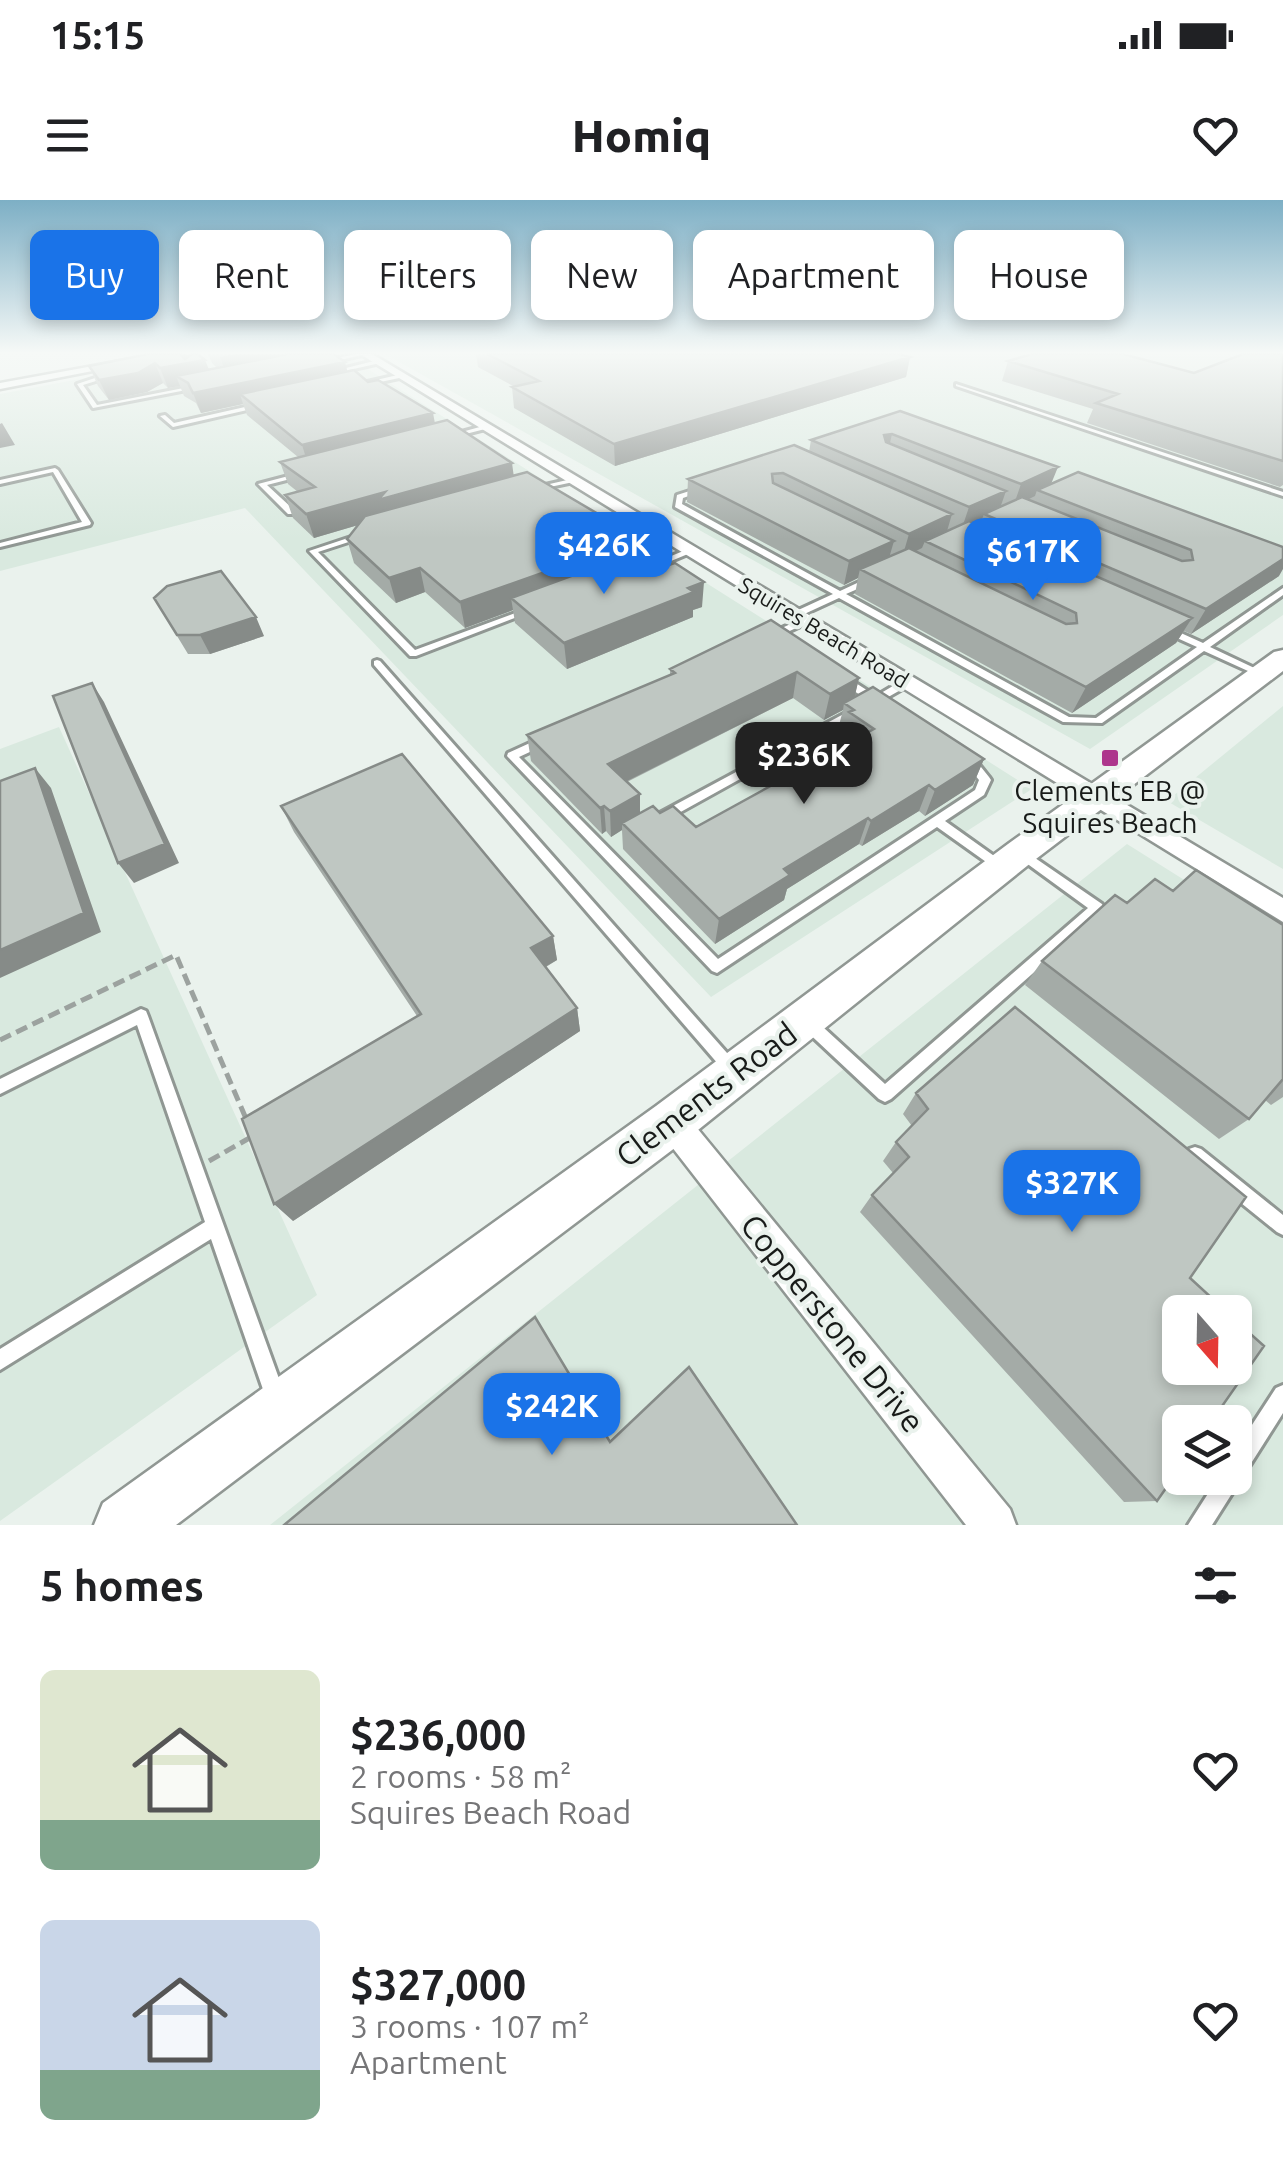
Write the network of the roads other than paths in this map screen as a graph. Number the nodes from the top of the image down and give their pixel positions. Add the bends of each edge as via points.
1 (163, 416) dead end
2 (214, 416) edge
3 (468, 416) edge
4 (1050, 416) edge
5 (487, 427) junction
6 (431, 441) edge
7 (318, 470) edge
8 (576, 480) junction
9 (0, 482) edge
10 (716, 484) edge
11 (530, 489) edge
12 (1283, 494) edge
13 (291, 512) edge
14 (368, 534) edge
15 (0, 545) edge
16 (691, 551) junction
17 (887, 572) edge
18 (627, 575) edge
19 (1283, 591) edge
20 (838, 594) junction
21 (538, 608) edge
22 (801, 617) junction
23 (1152, 624) edge
24 (774, 635) junction
25 (1204, 647) junction
26 (377, 663) dead end
27 (1272, 666) edge
28 (907, 682) junction
29 (875, 700) junction
30 (1096, 796) junction
31 (937, 820) junction
32 (654, 822) edge
33 (621, 840) edge
34 (604, 850) junction
35 (1011, 860) junction
36 (1283, 911) edge
37 (996, 996) junction
38 (1012, 1008) edge
39 (804, 1020) junction
40 (735, 1072) junction
41 (0, 1087) edge
42 (672, 1122) junction
43 (1177, 1141) edge
44 (215, 1226) junction
45 (1283, 1226) edge
46 (0, 1360) edge
47 (1283, 1395) edge
48 (280, 1410) junction
49 (1252, 1443) edge
50 (1219, 1495) edge
51 (124, 1525) edge
52 (994, 1525) edge
53 (1200, 1525) edge

1 - 2 lane via 173,425
3 - 5 street, Squires Beach Road
4 - 12 lane
5 - 6 lane
5 - 8 street, Squires Beach Road
7 - 13 lane via 262,484
8 - 11 lane
8 - 16 street, Squires Beach Road
9 - 15 lane via 55,470 86,523
10 - 20 lane via 680,497 678,505
14 - 21 lane via 312,552 413,654
16 - 18 lane
16 - 22 street, Squires Beach Road
17 - 20 lane
19 - 25 lane
20 - 22 lane
20 - 25 lane via 1067,720 1098,721
22 - 24 lane
22 - 28 street, Squires Beach Road
23 - 25 lane
24 - 29 lane
24 - 34 lane via 512,756
25 - 27 lane
26 - 40 lane
27 - 30 street, Clements Road
28 - 29 lane
28 - 30 street, Squires Beach Road
29 - 31 lane via 983,773 980,792
29 - 32 lane
30 - 35 street, Clements Road
30 - 36 street, Squires Beach Road
31 - 34 lane via 717,967
31 - 35 lane
33 - 34 lane
35 - 37 lane via 1097,908
35 - 39 street, Clements Road
37 - 38 lane
37 - 39 lane via 885,1094
39 - 40 street, Clements Road
40 - 42 street, Clements Road
41 - 44 lane via 141,1016
42 - 48 street, Clements Road
42 - 52 street, Copperstone Drive
43 - 45 lane
44 - 46 lane
44 - 48 lane
47 - 49 lane
48 - 51 street, Clements Road
50 - 53 lane

